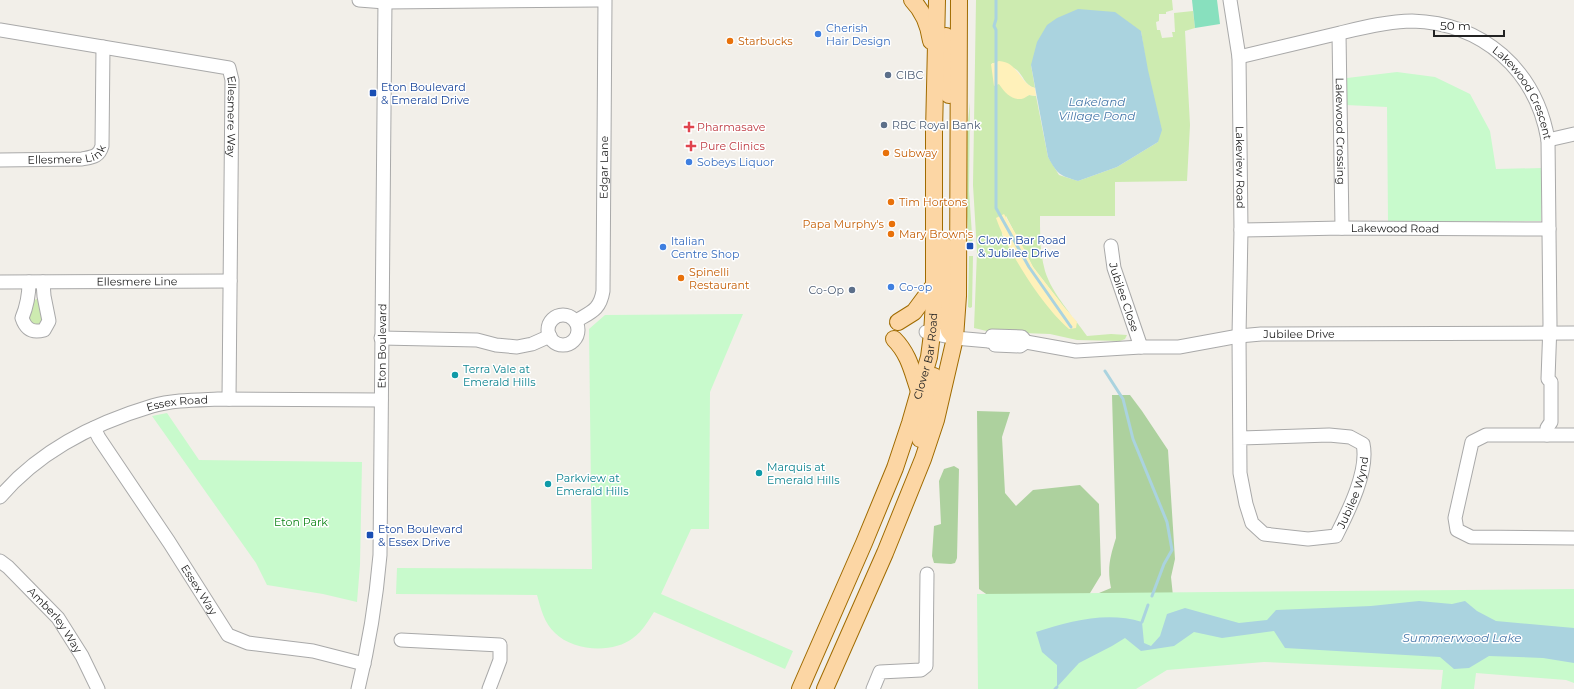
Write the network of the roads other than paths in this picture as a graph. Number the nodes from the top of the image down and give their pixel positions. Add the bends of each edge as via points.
1 (359, 0) edge
2 (599, 0) edge
3 (606, 0) edge
4 (912, 0) edge
5 (937, 0) edge
6 (946, 0) edge
7 (959, 0) edge
8 (1230, 0) edge
9 (385, 1) edge
10 (0, 30) edge
11 (1339, 34) junction
12 (103, 48) junction
13 (1239, 56) junction
14 (936, 62) junction
15 (934, 132) junction
16 (1574, 134) edge
17 (1548, 140) junction
18 (959, 157) junction
19 (0, 160) edge
20 (1342, 228) junction
21 (1549, 229) junction
22 (1241, 230) junction
23 (1111, 246) dead end
24 (230, 281) junction
25 (0, 282) edge
26 (29, 282) junction
27 (43, 282) junction
28 (934, 285) junction
29 (576, 321) junction
30 (898, 322) dead end
31 (1574, 332) edge
32 (929, 333) junction
33 (1550, 333) junction
34 (550, 336) junction
35 (1239, 336) junction
36 (381, 338) junction
37 (955, 338) junction
38 (894, 339) dead end
39 (1141, 347) junction
40 (919, 391) junction
41 (229, 399) junction
42 (381, 400) junction
43 (94, 428) junction
44 (1547, 432) junction
45 (1574, 435) edge
46 (1240, 438) junction
47 (908, 494) junction
48 (0, 497) edge
49 (1574, 538) edge
50 (0, 561) edge
51 (927, 574) dead end
52 (401, 640) dead end
53 (364, 664) junction
54 (98, 689) edge
55 (358, 689) edge
56 (489, 689) edge
57 (800, 689) edge
58 (825, 689) edge
59 (873, 689) edge

1 - 9 street
2 - 9 street
3 - 29 street, Edgar Lane via 603,291 597,309
4 - 14 main road via 930,31
5 - 14 main road, Clover Bar Road
6 - 18 main road via 950,109
7 - 18 main road
8 - 13 street, Lakeview Road
9 - 36 street, Eton Boulevard
10 - 12 street, Ellesmere Way
11 - 13 street, Lakewood Crescent
11 - 17 street, Lakewood Crescent via 1370,26 1411,21 1456,28 1496,50 1522,76 1532,90 1545,120
11 - 20 street, Lakewood Crossing
12 - 19 street, Ellesmere Link via 101,152 95,157 82,159
12 - 24 street, Ellesmere Way via 229,68 232,80
13 - 22 street, Lakeview Road
14 - 15 main road, Clover Bar Road
15 - 28 main road, Clover Bar Road
15 - 37 main road via 943,206 944,312 948,331
16 - 17 street
17 - 21 street, Lakewood Crescent
18 - 37 main road via 958,296
20 - 21 street, Lakewood Road
20 - 22 street, Lakewood Road
21 - 33 street, Lakewood Crescent
22 - 35 street, Lakeview Road
23 - 39 street, Jubilee Close via 1114,268
24 - 27 street, Ellesmere Line
24 - 41 street, Ellesmere Way
25 - 26 street, Ellesmere Line
26 - 27 street, Ellesmere Line
26 - 27 street via 26,311 22,318 27,327 36,332 44,330 49,321
28 - 30 main road via 914,312
28 - 32 main road, Clover Bar Road
29 - 34 street via 563,315 554,318 549,327
29 - 34 street via 577,336 571,343 557,343
31 - 33 street, Jubilee Drive
32 - 37 street
32 - 40 main road, Clover Bar Road via 929,356
32 - 47 main road via 937,345 937,358
33 - 35 street, Jubilee Drive
33 - 44 street, Lakewood Crescent via 1548,379 1543,383 1543,422
34 - 36 street via 517,347 477,340
35 - 39 street, Jubilee Drive via 1179,347
35 - 46 street, Jubilee Wynd
36 - 42 street, Eton Boulevard
37 - 39 street, Jubilee Drive via 990,341 992,336 1022,337 1026,342 1076,351
37 - 47 main road via 936,420
38 - 40 main road via 903,348
40 - 57 main road, Clover Bar Road via 895,468
41 - 42 street, Essex Road
41 - 43 street, Essex Road via 193,400 152,406
42 - 53 street, Eton Boulevard via 380,555 374,614
43 - 48 street, Essex Road via 54,448 8,487
43 - 53 street, Essex Way via 228,635 248,644 313,651
44 - 45 street
44 - 49 street via 1486,435 1472,442 1455,518 1457,530 1472,537
46 - 46 street, Jubilee Wynd via 1240,472 1252,523 1264,534 1275,536 1308,539 1336,536 1363,468 1363,444 1350,437 1329,435
47 - 58 main road
50 - 54 street, Amberley Way via 58,618 82,656
51 - 59 street via 926,666 921,670 880,672
52 - 56 street via 500,645 500,660
53 - 55 street, Eton Boulevard

